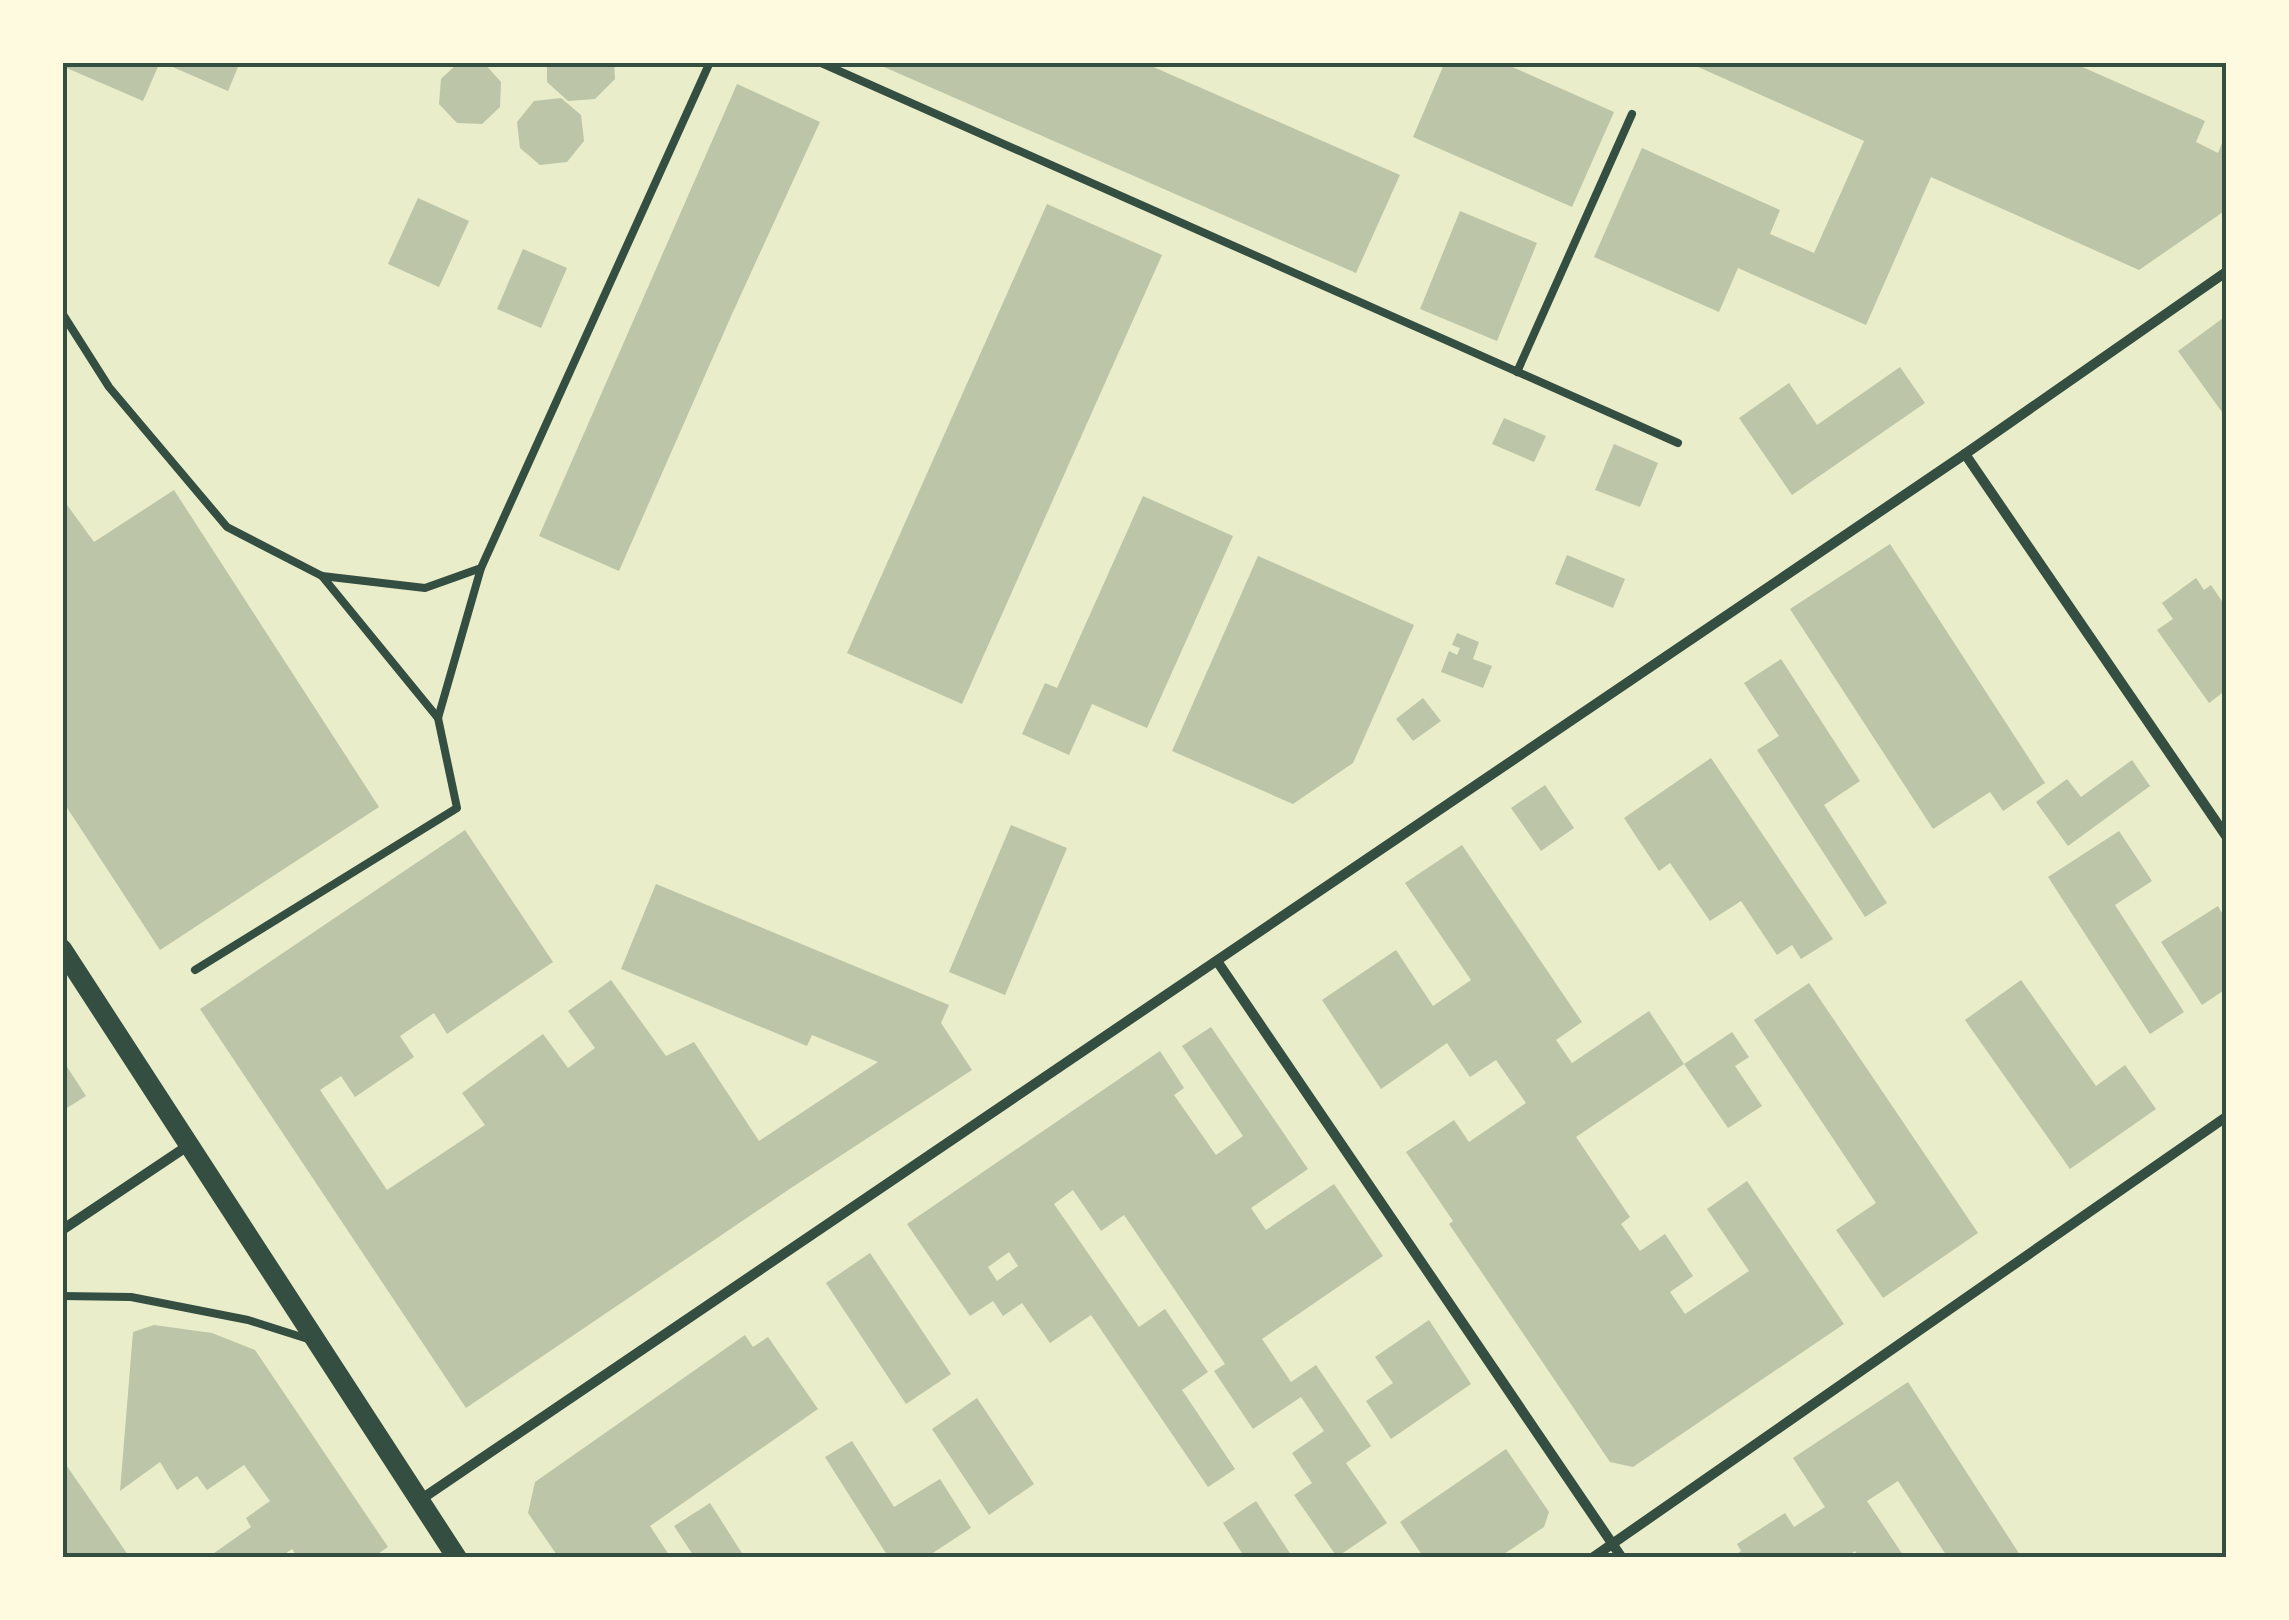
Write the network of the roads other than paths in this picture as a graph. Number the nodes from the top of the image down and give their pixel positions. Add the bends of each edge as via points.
1 (710, 62) edge
2 (819, 62) edge
3 (1632, 114) dead end
4 (2226, 272) edge
5 (62, 313) edge
6 (1517, 372) junction
7 (1678, 443) dead end
8 (1964, 454) junction
9 (482, 568) junction
10 (322, 576) junction
11 (438, 718) junction
12 (2226, 836) edge
13 (62, 949) edge
14 (1217, 962) junction
15 (195, 970) dead end
16 (2226, 1117) edge
17 (189, 1145) junction
18 (62, 1230) edge
19 (62, 1296) edge
20 (321, 1344) junction
21 (419, 1500) junction
22 (1613, 1543) junction
23 (458, 1558) edge
24 (1592, 1558) edge
25 (1622, 1558) edge

1 - 9 lane
2 - 6 lane
3 - 6 lane
4 - 8 street
5 - 10 lane via 109,387 228,526
6 - 7 lane
8 - 12 street
8 - 14 street
9 - 10 lane via 425,588
9 - 11 lane
10 - 11 lane
11 - 15 lane via 458,808
13 - 17 main road
14 - 21 street
14 - 22 street
16 - 22 street
17 - 18 street
17 - 20 main road
19 - 20 lane via 131,1296 248,1320
20 - 21 main road
21 - 23 main road
22 - 24 street
22 - 25 street

